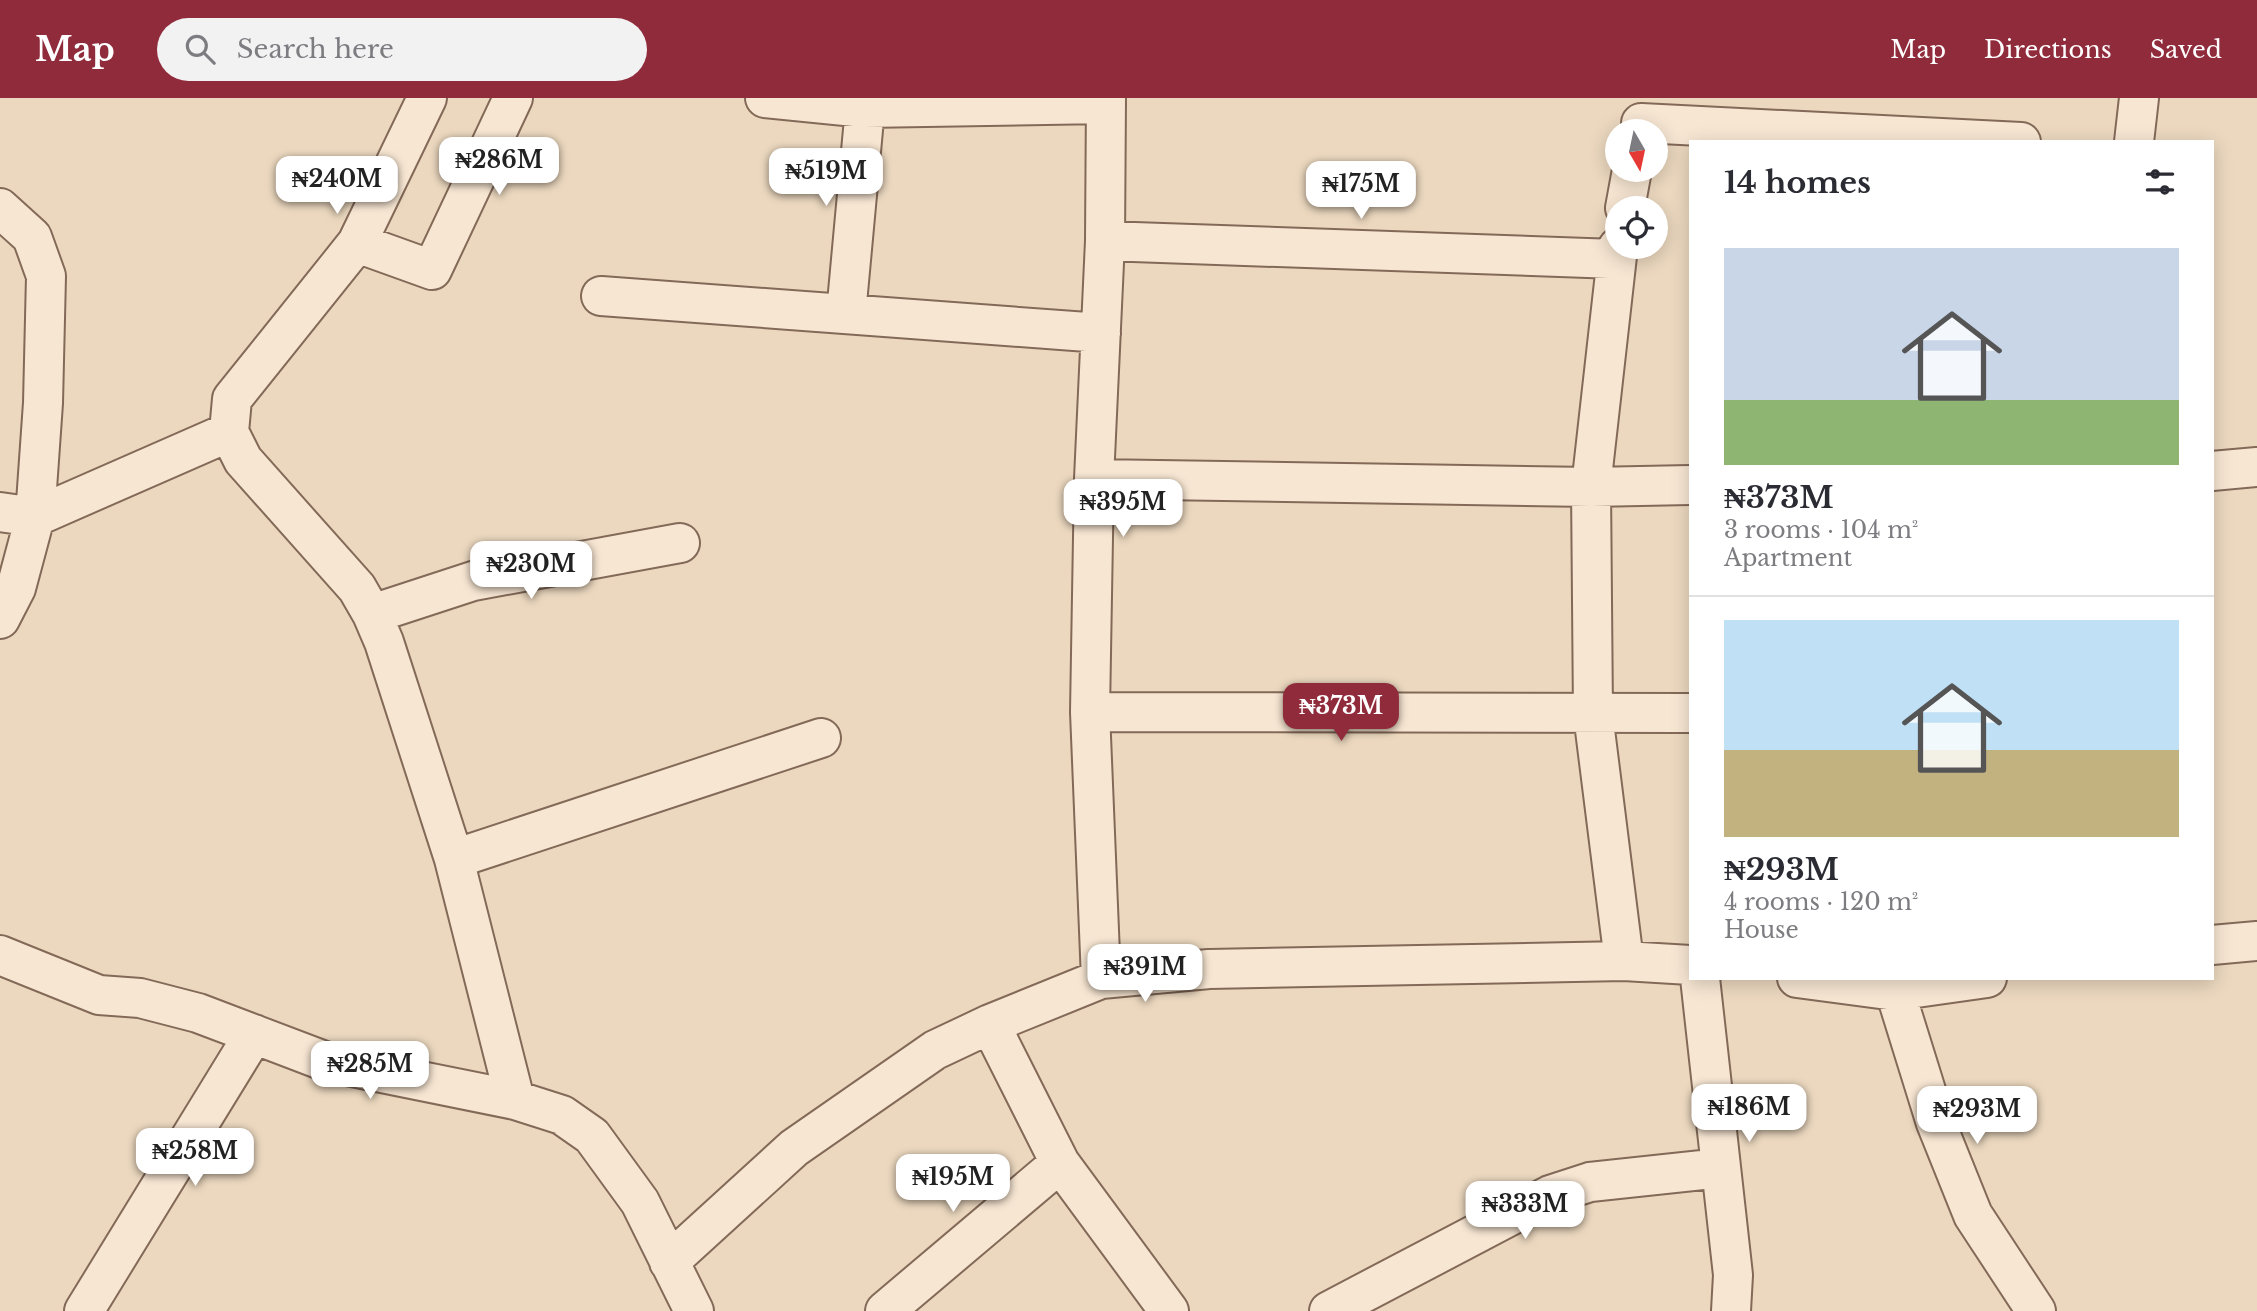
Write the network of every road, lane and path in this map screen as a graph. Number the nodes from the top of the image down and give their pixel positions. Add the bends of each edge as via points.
1 (427, 98) edge
2 (513, 98) edge
3 (765, 98) edge
4 (2139, 98) edge
5 (1106, 101) edge
6 (865, 108) junction
7 (1642, 117) edge
8 (1991, 140) edge
9 (2134, 140) edge
10 (0, 208) edge
11 (1105, 241) junction
12 (357, 243) junction
13 (1605, 253) edge
14 (1616, 259) edge
15 (601, 296) dead end
16 (846, 314) junction
17 (1101, 333) junction
18 (229, 432) junction
19 (2257, 467) edge
20 (2214, 471) edge
21 (1094, 479) junction
22 (1689, 485) edge
23 (1591, 487) junction
24 (17, 515) edge
25 (680, 543) dead end
26 (372, 614) junction
27 (0, 619) edge
28 (1090, 712) junction
29 (1689, 713) edge
30 (1593, 714) junction
31 (821, 738) dead end
32 (454, 859) junction
33 (2257, 941) edge
34 (2214, 945) edge
35 (0, 955) edge
36 (1624, 961) junction
37 (1689, 965) edge
38 (1101, 979) junction
39 (1699, 980) edge
40 (1812, 980) edge
41 (1973, 980) edge
42 (1895, 991) junction
43 (990, 1024) junction
44 (254, 1034) junction
45 (515, 1100) junction
46 (1060, 1163) junction
47 (1721, 1168) junction
48 (669, 1262) junction
49 (84, 1311) edge
50 (694, 1311) edge
51 (885, 1311) edge
52 (1169, 1311) edge
53 (1329, 1311) edge
54 (1731, 1311) edge
55 (2036, 1311) edge

1 - 12 street
2 - 12 street via 432,270
3 - 6 street
4 - 9 street
5 - 6 street
5 - 11 street
6 - 16 street
7 - 8 street
10 - 24 street via 32,237 46,276 43,403
11 - 13 street
11 - 17 street
12 - 18 street via 232,399
14 - 23 street
15 - 16 street
16 - 17 street
17 - 21 street
18 - 24 street
18 - 26 street via 243,460 357,588
19 - 20 street
21 - 23 street
21 - 28 street
22 - 23 street
23 - 30 street
24 - 27 street via 16,587
25 - 26 street via 473,581
26 - 32 street
28 - 30 street
28 - 38 street
29 - 30 street
30 - 36 street
31 - 32 street
32 - 45 street
33 - 34 street
35 - 44 street via 99,995 140,998
36 - 37 street
36 - 38 street via 1209,969
38 - 43 street
39 - 47 street
40 - 42 street
41 - 42 street
42 - 55 street via 1936,1123 1973,1215
43 - 46 street
43 - 48 street via 935,1050 794,1148
44 - 45 street via 327,1062
44 - 49 street
45 - 48 street via 562,1115 592,1136 640,1202
46 - 51 street
46 - 52 street
47 - 53 street via 1590,1182 1550,1195
47 - 54 street via 1733,1275
48 - 50 street

